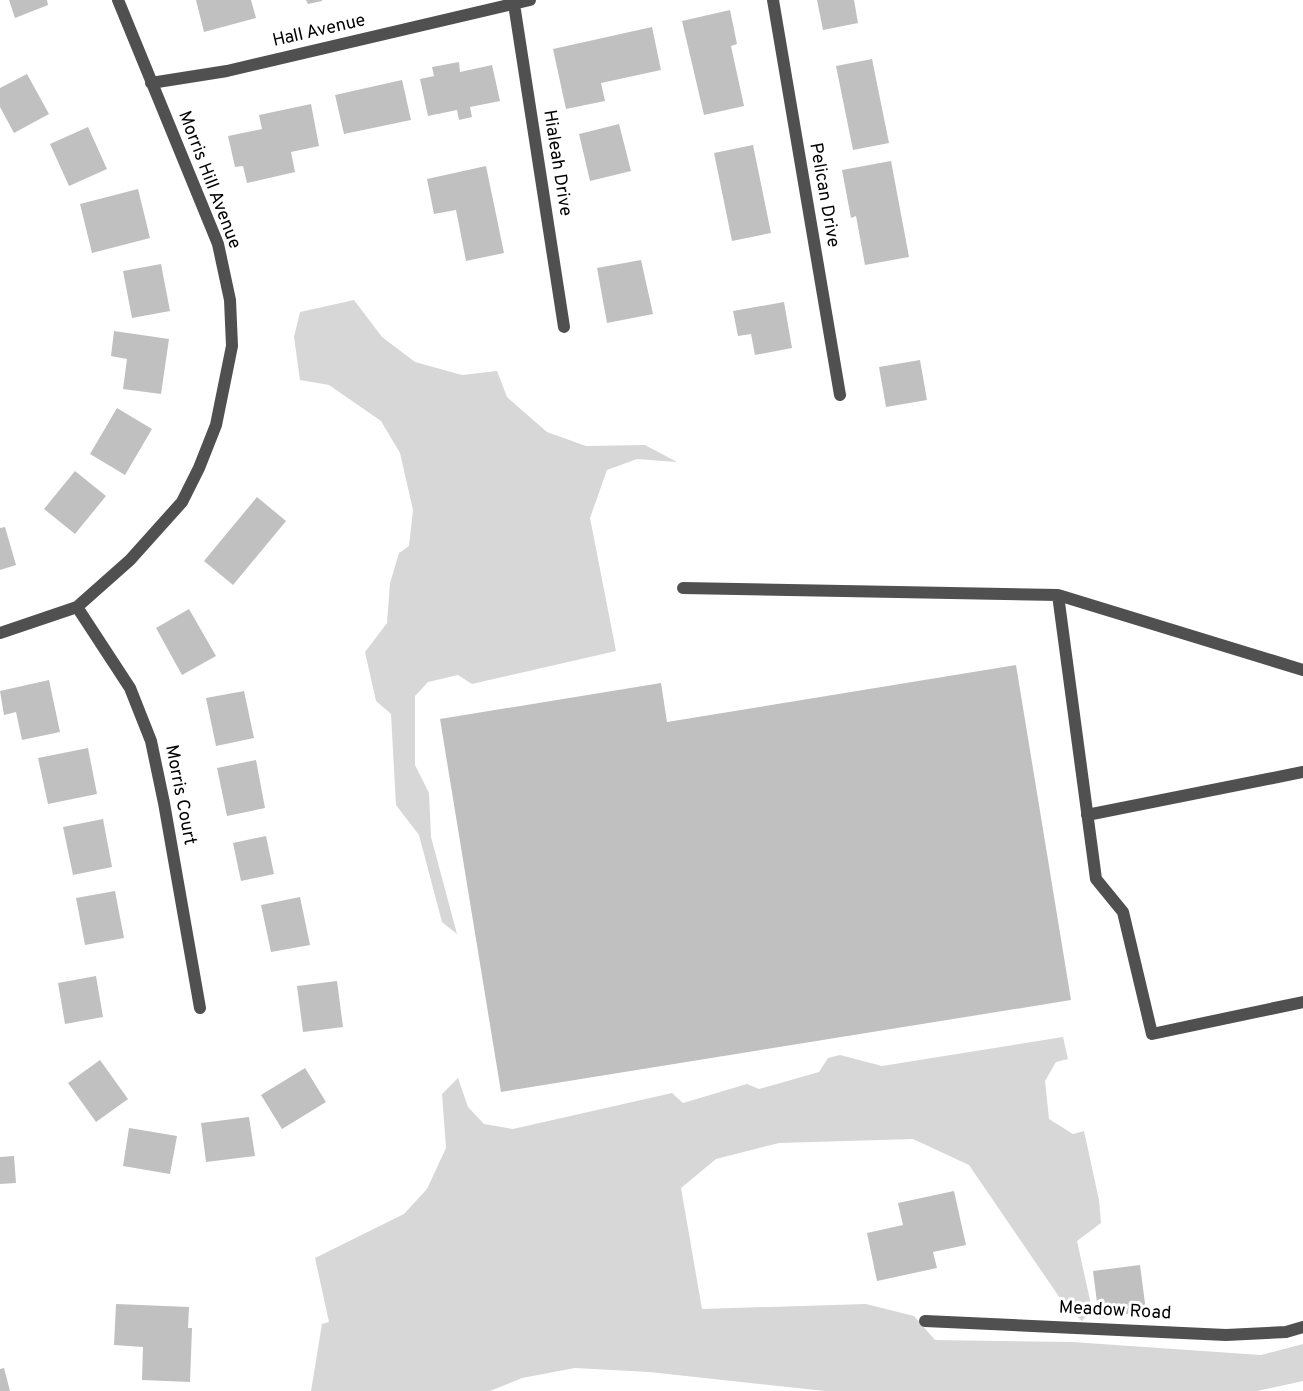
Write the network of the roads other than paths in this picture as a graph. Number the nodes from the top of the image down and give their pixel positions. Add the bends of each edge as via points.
1 (118, 0) edge
2 (530, 0) edge
3 (773, 0) edge
4 (514, 4) junction
5 (151, 83) junction
6 (564, 327) dead end
7 (840, 395) dead end
8 (683, 588) dead end
9 (1058, 596) junction
10 (76, 607) junction
11 (0, 633) edge
12 (1303, 670) edge
13 (1303, 772) edge
14 (1087, 815) junction
15 (1303, 1002) edge
16 (200, 1008) dead end
17 (925, 1321) dead end
18 (1303, 1328) edge

1 - 5 street, Morris Hill Avenue
2 - 4 street, Hall Avenue
3 - 7 street, Pelican Drive
4 - 5 street, Hall Avenue via 227,71
4 - 6 street, Hialeah Drive
5 - 10 street, Morris Hill Avenue via 218,244 230,300 232,346 216,425 182,502 130,560
8 - 9 street
9 - 12 street
9 - 14 street
10 - 11 street, Morris Hill Avenue
10 - 16 street, Morris Court via 130,688 151,741
13 - 14 street
14 - 15 street via 1096,879 1124,912 1152,1035
17 - 18 street, Meadow Road via 1226,1335

